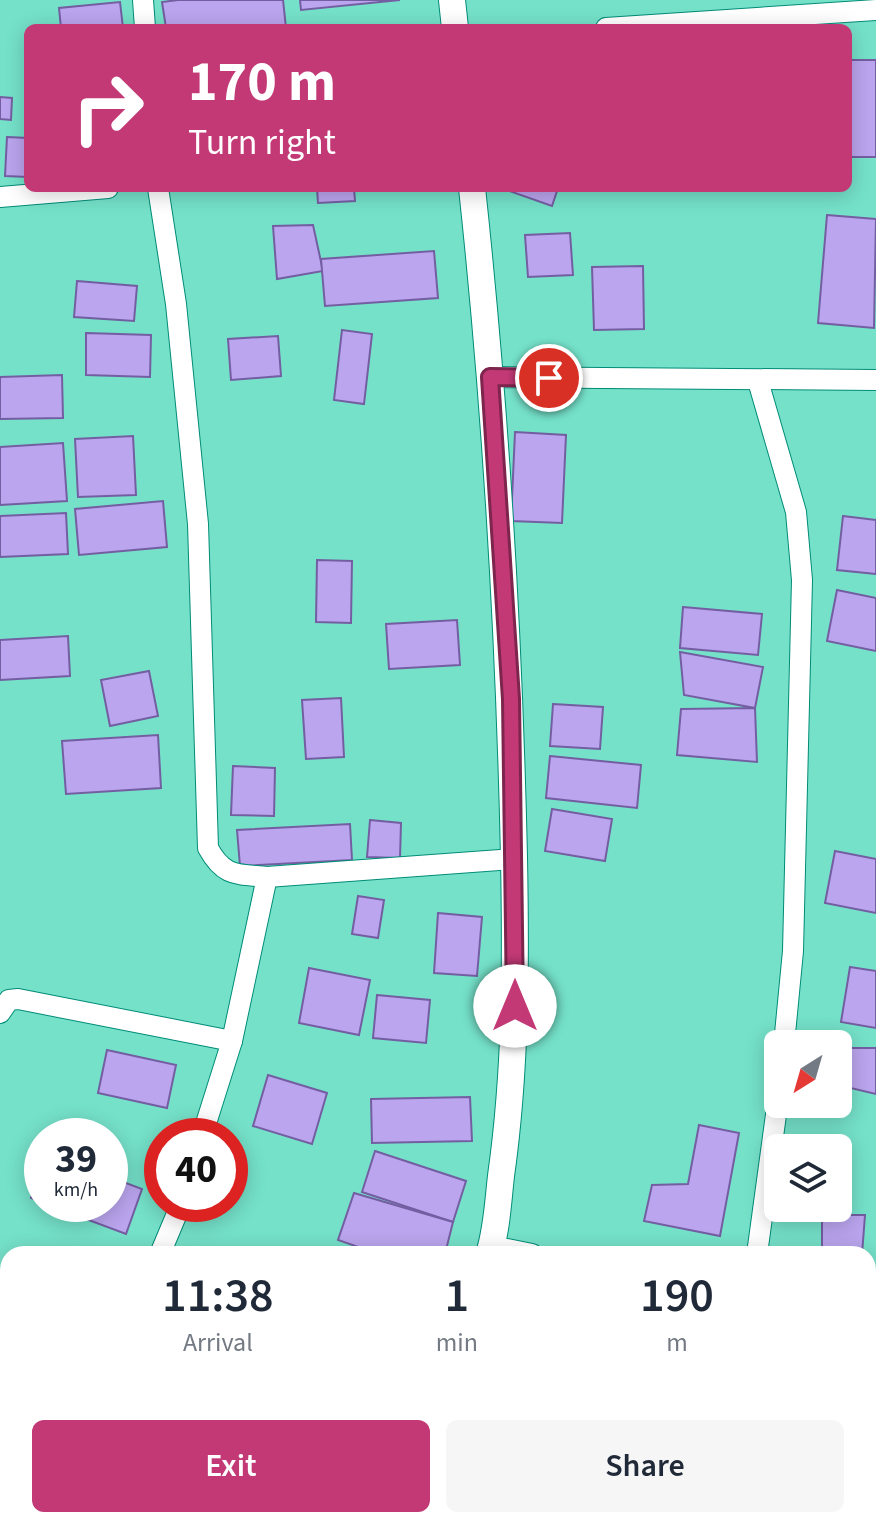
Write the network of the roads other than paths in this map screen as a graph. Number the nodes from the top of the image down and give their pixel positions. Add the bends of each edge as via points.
1 (143, 0) edge
2 (452, 0) edge
3 (832, 6) edge
4 (876, 10) edge
5 (145, 24) edge
6 (455, 24) edge
7 (647, 24) edge
8 (60, 192) edge
9 (159, 192) edge
10 (472, 192) edge
11 (0, 197) edge
12 (490, 377) junction
13 (876, 380) edge
14 (758, 381) junction
15 (514, 859) junction
16 (267, 877) junction
17 (0, 1013) edge
18 (785, 1030) edge
19 (232, 1041) junction
20 (208, 1118) edge
21 (776, 1118) edge
22 (173, 1222) edge
23 (163, 1246) edge
24 (490, 1246) edge
25 (758, 1246) edge

1 - 5 street
2 - 6 street
3 - 4 street
3 - 7 street
8 - 11 street
9 - 16 street via 176,304 198,524 208,848 230,873
10 - 12 street
12 - 14 street
12 - 15 street via 511,699
13 - 14 street
14 - 18 street via 796,512 802,580 793,951
15 - 16 street
15 - 24 street via 514,1035
16 - 19 street
17 - 19 street via 9,1000 18,999
19 - 20 street
21 - 25 street
22 - 23 street

